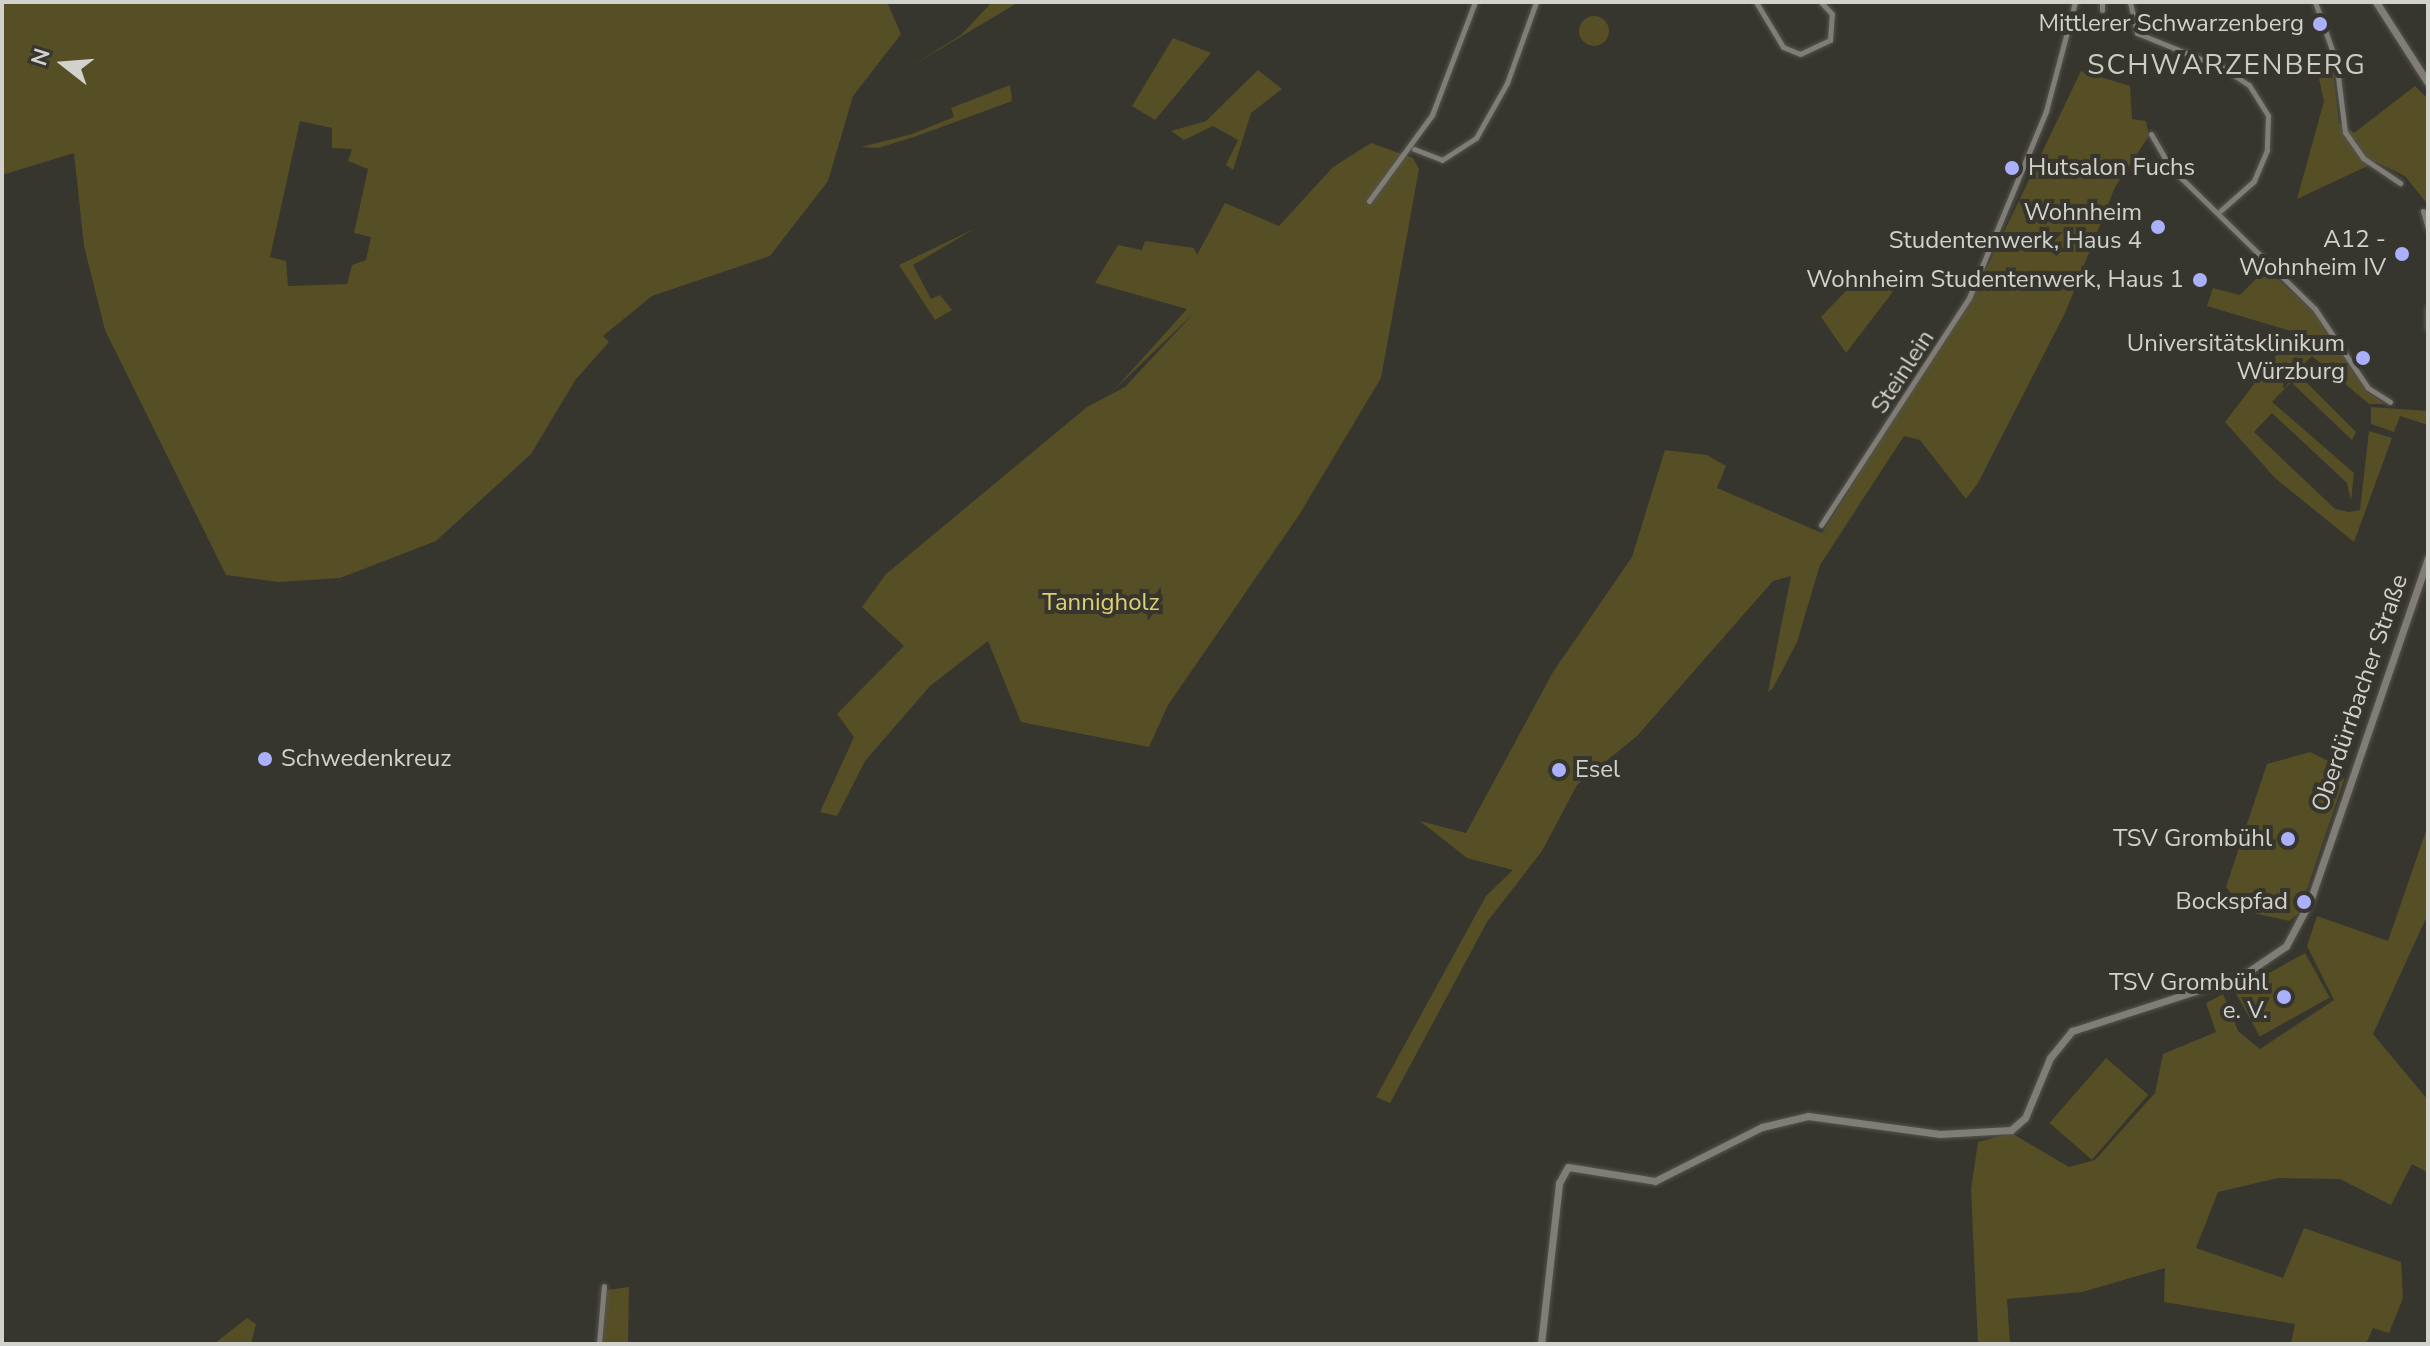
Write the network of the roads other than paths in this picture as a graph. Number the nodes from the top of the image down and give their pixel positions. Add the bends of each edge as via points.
1 (1475, 2) edge
2 (1536, 2) edge
3 (1756, 2) edge
4 (1821, 2) edge
5 (2075, 2) edge
6 (2102, 2) edge
7 (2130, 2) edge
8 (2315, 2) edge
9 (2376, 2) edge
10 (2102, 10) dead end
11 (2428, 83) edge
12 (2151, 134) dead end
13 (1414, 149) junction
14 (2400, 183) dead end
15 (1369, 201) dead end
16 (2220, 211) junction
17 (2423, 211) dead end
18 (2428, 229) edge
19 (2428, 308) edge
20 (2428, 328) edge
21 (2390, 402) dead end
22 (1821, 525) dead end
23 (2428, 558) edge
24 (604, 1286) dead end
25 (599, 1344) edge
26 (1541, 1344) edge

1 - 13 street via 1461,52
2 - 13 street via 1507,83 1476,138 1451,158 1420,155
3 - 4 street via 1783,47 1800,54 1830,40 1832,14
5 - 22 street, Steinlein via 2046,111 1973,290
6 - 10 street
7 - 16 street via 2137,33 2225,69 2249,85 2268,116 2267,150 2254,181
8 - 14 street via 2336,61 2341,109 2363,158
9 - 11 street
12 - 16 street via 2171,168
13 - 15 street
16 - 21 street via 2315,309 2368,388
17 - 18 street
19 - 20 street
23 - 26 street, Oberdürrbacher Straße via 2297,933 2242,976 2088,1022 2060,1040 2025,1118 2011,1130 1940,1134 1808,1116 1762,1127 1655,1181 1568,1167 1559,1183
24 - 25 street

